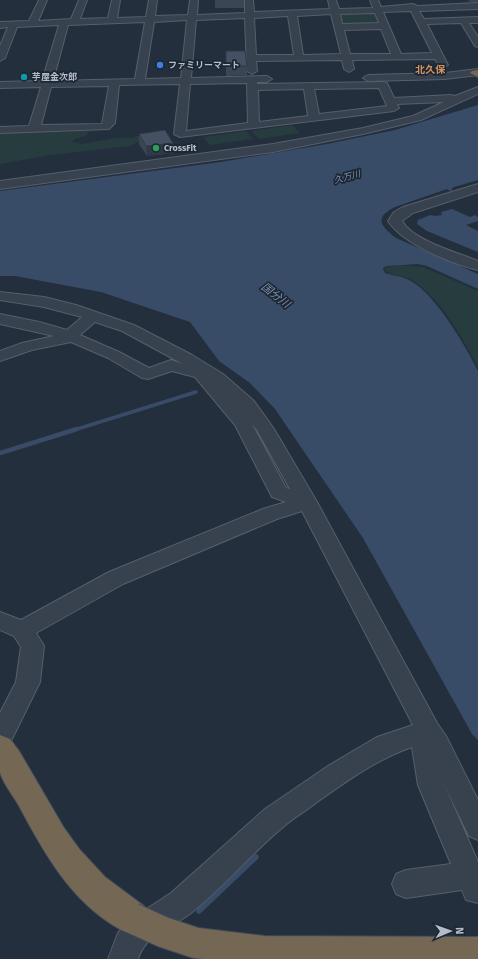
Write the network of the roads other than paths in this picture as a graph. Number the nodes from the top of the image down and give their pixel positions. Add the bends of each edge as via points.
1 (43, 0) edge
2 (83, 0) edge
3 (116, 0) edge
4 (154, 0) edge
5 (194, 0) edge
6 (249, 0) edge
7 (332, 0) edge
8 (352, 0) edge
9 (462, 3) edge
10 (375, 4) edge
11 (478, 6) edge
12 (413, 7) junction
13 (356, 9) junction
14 (297, 10) junction
15 (335, 10) junction
16 (250, 14) junction
17 (193, 17) junction
18 (151, 18) junction
19 (463, 20) junction
20 (478, 20) edge
21 (112, 21) junction
22 (75, 22) junction
23 (421, 22) junction
24 (64, 23) junction
25 (32, 24) junction
26 (0, 25) edge
27 (13, 25) junction
28 (384, 26) junction
29 (338, 27) junction
30 (478, 44) edge
31 (397, 56) junction
32 (438, 56) junction
33 (346, 57) junction
34 (0, 58) edge
35 (252, 58) junction
36 (299, 58) junction
37 (447, 72) junction
38 (478, 73) edge
39 (275, 75) dead end
40 (252, 81) junction
41 (185, 82) junction
42 (114, 83) junction
43 (139, 83) junction
44 (47, 84) junction
45 (0, 85) edge
46 (308, 85) junction
47 (478, 90) edge
48 (460, 97) junction
49 (478, 97) edge
50 (391, 101) junction
51 (314, 118) junction
52 (417, 118) junction
53 (254, 125) junction
54 (34, 129) junction
55 (0, 130) edge
56 (0, 185) edge
57 (478, 188) edge
58 (453, 196) junction
59 (478, 258) edge
60 (478, 266) edge
61 (0, 296) edge
62 (93, 315) junction
63 (0, 319) edge
64 (70, 336) junction
65 (0, 356) edge
66 (205, 374) junction
67 (307, 502) junction
68 (0, 621) edge
69 (22, 630) junction
70 (428, 731) junction
71 (0, 736) edge
72 (0, 748) edge
73 (478, 827) edge
74 (406, 884) dead end
75 (478, 952) edge
76 (123, 959) edge

1 - 25 street
2 - 22 street
3 - 21 street
4 - 18 street
5 - 17 street
6 - 16 street
7 - 15 street
8 - 13 street
9 - 11 street
9 - 12 street
10 - 12 street
10 - 13 street
10 - 28 street
12 - 23 street
13 - 15 street
14 - 15 street
14 - 16 street
14 - 36 street
15 - 29 street
16 - 17 street
16 - 35 street
17 - 18 street
17 - 41 street
18 - 21 street
18 - 43 street
19 - 20 street
19 - 23 street
19 - 30 street
21 - 22 street
22 - 24 street
23 - 32 street
24 - 25 street
24 - 44 street
25 - 27 street
26 - 27 street
27 - 34 street
28 - 29 street
28 - 31 street
29 - 33 street
31 - 32 street
31 - 33 street
32 - 37 street
33 - 36 street
33 - 37 street via 346,74
35 - 36 street
35 - 40 street
37 - 38 street
38 - 40 street via 438,80
39 - 40 street
40 - 41 street via 200,84
40 - 46 street
40 - 53 street
41 - 43 street
41 - 53 street via 180,134
42 - 43 street
42 - 44 street
42 - 54 street via 108,125 97,128
44 - 45 street
44 - 54 street
46 - 50 street via 382,85
46 - 51 street
47 - 48 street
48 - 50 street
48 - 52 street
49 - 52 street via 433,115
50 - 51 street via 394,108
51 - 53 street
52 - 56 street via 273,148
54 - 55 street
57 - 58 street
58 - 59 street via 410,217 407,222 417,232
58 - 60 street via 403,212 396,217 396,226 417,240
61 - 62 street via 44,302
62 - 64 street
62 - 66 street via 158,342
63 - 64 street
64 - 65 street
64 - 66 street via 120,357 148,374 171,365
66 - 67 street via 227,386 248,405 265,429
67 - 69 street via 270,514 116,578
67 - 70 street
68 - 69 street
69 - 71 street via 33,646 28,682
70 - 73 street
70 - 74 street via 424,746 430,785 473,882
70 - 76 street via 386,745 337,774 274,818 181,902 136,932 128,943
72 - 75 highway, bridge via 62,851 82,876 105,900 132,918 164,933 196,943 263,951

